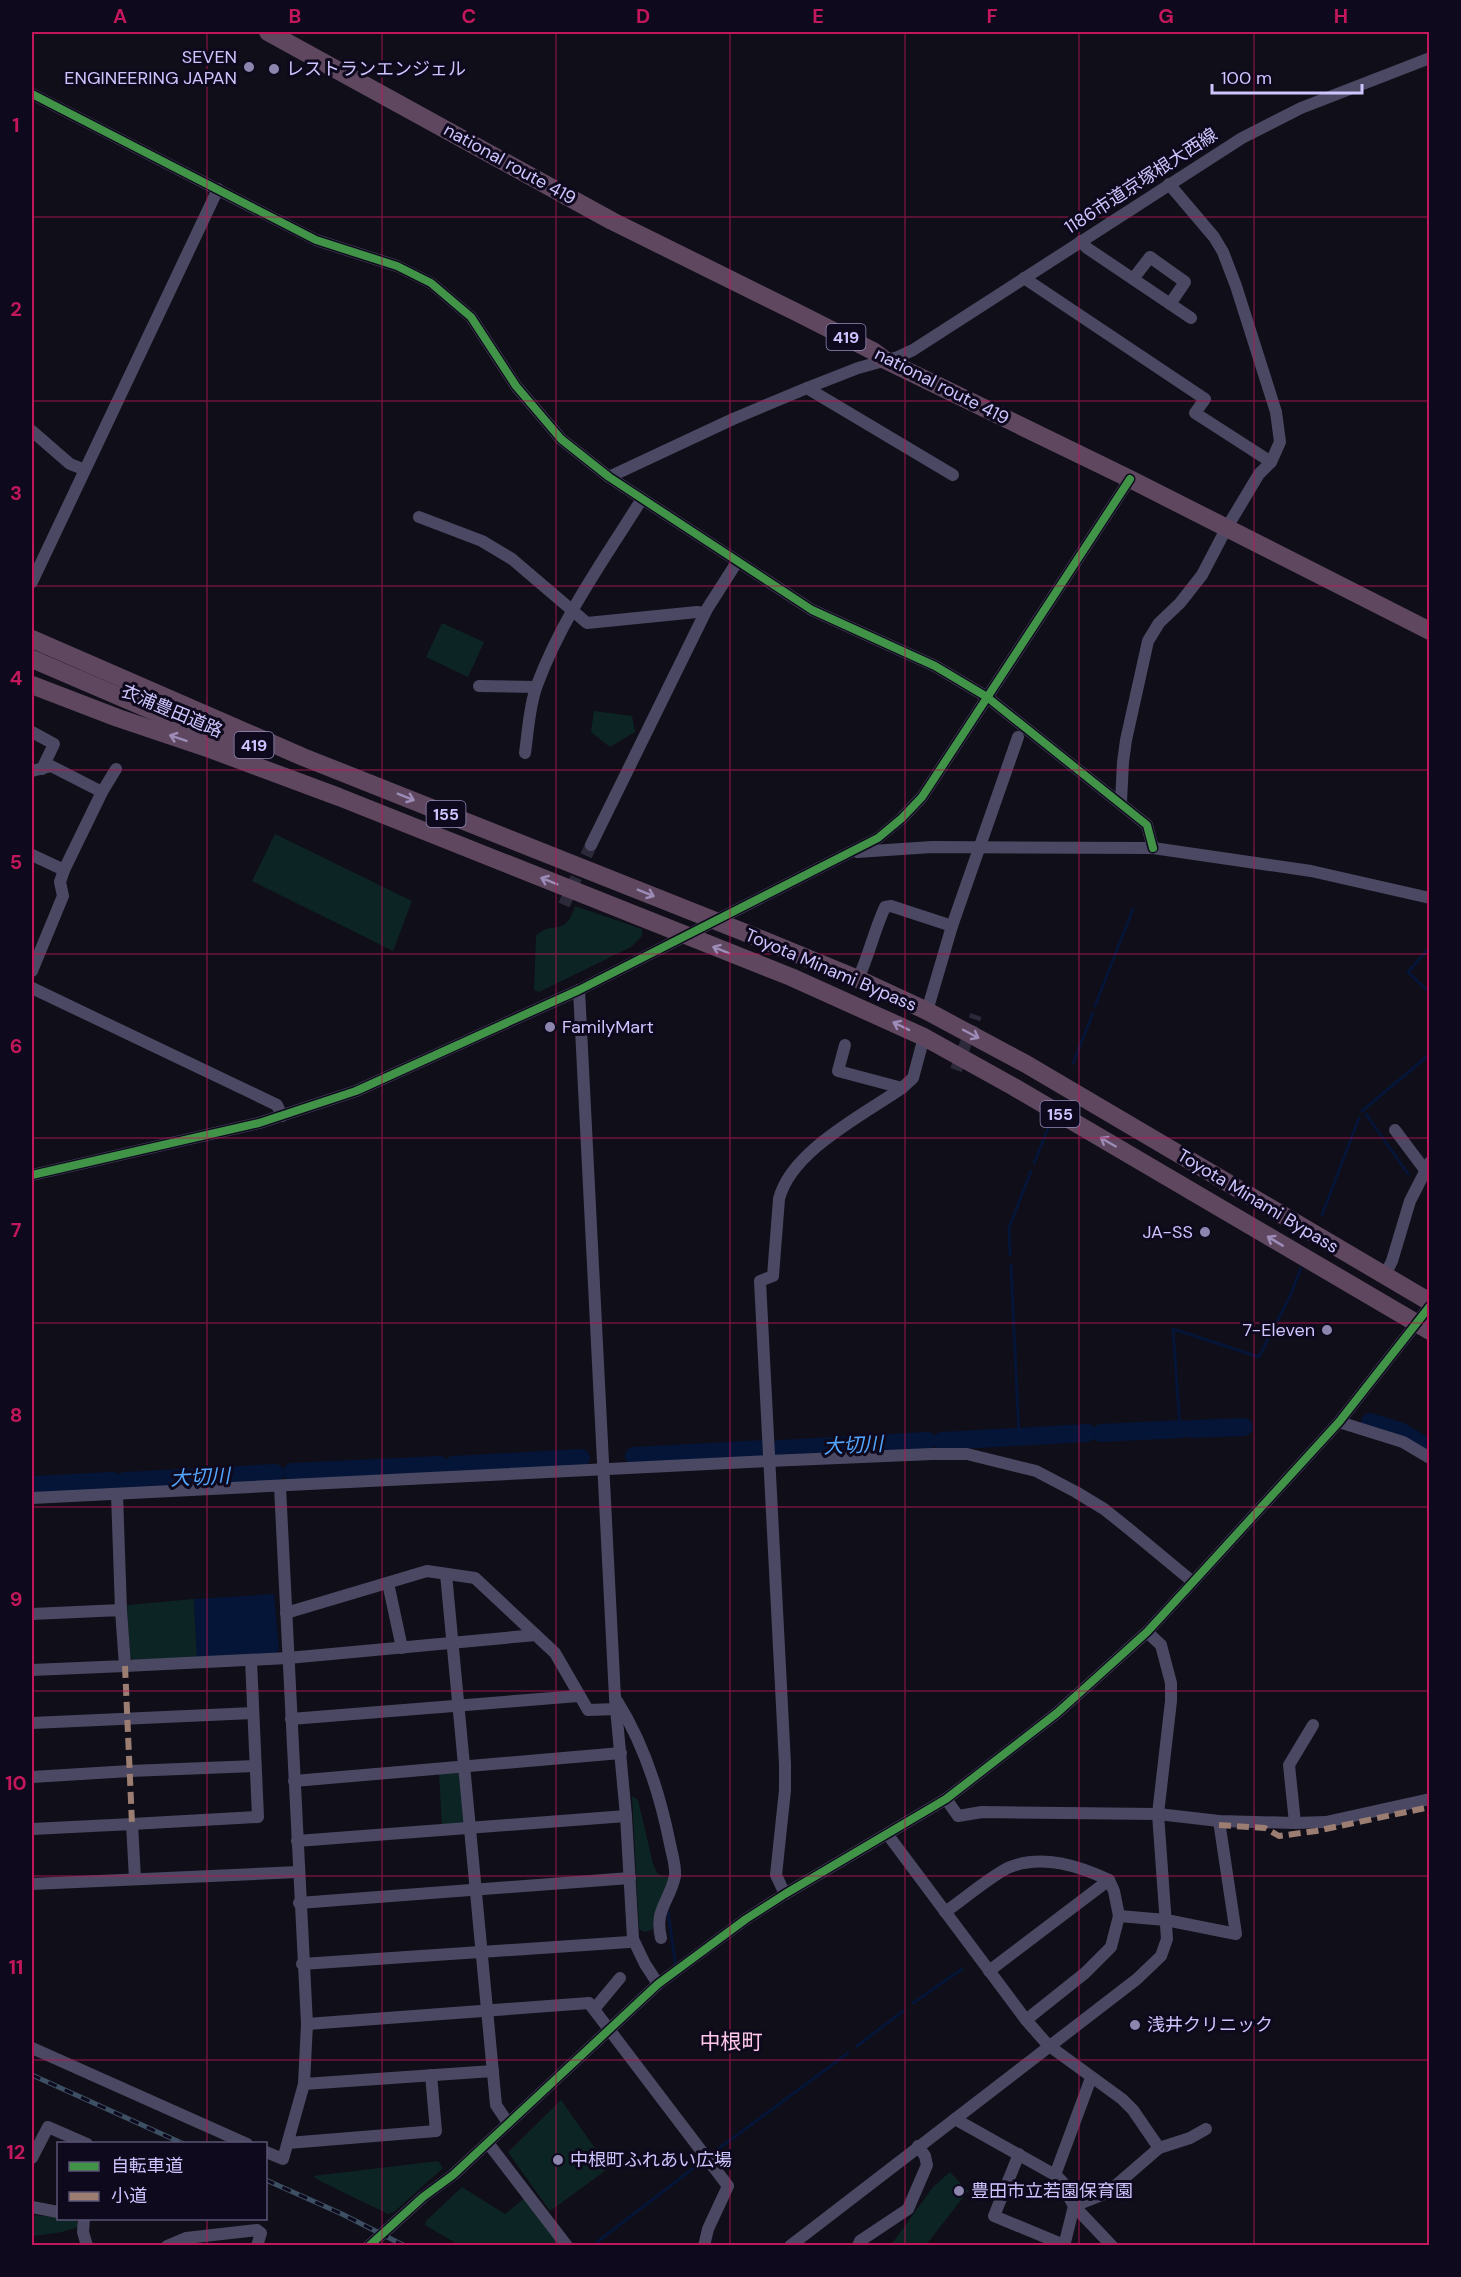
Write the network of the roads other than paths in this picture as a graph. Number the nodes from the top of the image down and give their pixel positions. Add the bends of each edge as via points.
1 (268, 32) edge
2 (1430, 58) edge
3 (32, 94) edge
4 (1169, 184) junction
5 (218, 189) junction
6 (1081, 241) junction
7 (1024, 278) junction
8 (1133, 279) junction
9 (1170, 304) junction
10 (1191, 318) dead end
11 (885, 360) junction
12 (807, 388) junction
13 (32, 432) edge
14 (1271, 462) junction
15 (83, 469) junction
16 (952, 476) dead end
17 (609, 477) junction
18 (1130, 479) junction
19 (642, 499) junction
20 (419, 517) dead end
21 (1226, 529) junction
22 (737, 562) junction
23 (32, 582) edge
24 (571, 611) junction
25 (704, 613) junction
26 (1430, 631) edge
27 (32, 639) edge
28 (32, 652) edge
29 (32, 659) edge
30 (32, 685) edge
31 (480, 687) dead end
32 (536, 687) junction
33 (127, 697) junction
34 (987, 697) junction
35 (32, 732) edge
36 (1018, 737) dead end
37 (525, 753) dead end
38 (116, 769) dead end
39 (37, 770) edge
40 (383, 788) junction
41 (102, 792) junction
42 (339, 797) junction
43 (1121, 802) junction
44 (591, 845) tunnel mouth
45 (529, 847) junction
46 (981, 847) junction
47 (1153, 848) junction
48 (852, 853) junction
49 (32, 855) edge
50 (64, 870) junction
51 (1430, 898) edge
52 (724, 920) junction
53 (952, 926) junction
54 (680, 937) junction
55 (32, 972) edge
56 (858, 979) junction
57 (32, 988) edge
58 (579, 990) junction
59 (927, 1011) junction
60 (873, 1013) junction
61 (924, 1037) junction
62 (845, 1046) dead end
63 (902, 1088) junction
64 (282, 1116) junction
65 (1395, 1130) dead end
66 (1427, 1166) edge
67 (32, 1175) edge
68 (1258, 1200) junction
69 (1385, 1275) junction
70 (1430, 1304) edge
71 (1423, 1327) edge
72 (1339, 1422) junction
73 (1430, 1458) edge
74 (769, 1461) junction
75 (603, 1470) junction
76 (280, 1486) junction
77 (117, 1494) junction
78 (32, 1498) edge
79 (446, 1574) junction
80 (1193, 1582) junction
81 (388, 1583) junction
82 (122, 1610) junction
83 (286, 1612) junction
84 (32, 1614) edge
85 (1147, 1632) junction
86 (536, 1635) junction
87 (452, 1644) junction
88 (402, 1648) junction
89 (288, 1658) junction
90 (251, 1660) junction
91 (125, 1666) junction
92 (32, 1670) edge
93 (578, 1696) junction
94 (616, 1703) junction
95 (459, 1706) junction
96 (253, 1713) junction
97 (291, 1719) junction
98 (32, 1723) edge
99 (1313, 1725) dead end
100 (621, 1753) junction
101 (255, 1766) junction
102 (465, 1767) junction
103 (32, 1777) edge
104 (294, 1781) junction
105 (946, 1799) junction
106 (1430, 1799) edge
107 (1158, 1814) junction
108 (626, 1816) junction
109 (1219, 1821) junction
110 (1295, 1823) junction
111 (132, 1824) junction
112 (471, 1828) junction
113 (32, 1829) edge
114 (888, 1835) junction
115 (297, 1841) junction
116 (298, 1872) junction
117 (630, 1878) junction
118 (135, 1879) junction
119 (1109, 1880) junction
120 (32, 1884) edge
121 (477, 1891) junction
122 (784, 1894) junction
123 (299, 1903) junction
124 (945, 1912) junction
125 (1119, 1916) junction
126 (1166, 1920) junction
127 (661, 1938) dead end
128 (633, 1939) junction
129 (482, 1951) junction
130 (302, 1964) junction
131 (989, 1971) junction
132 (620, 1978) dead end
133 (658, 1984) junction
134 (595, 2008) junction
135 (489, 2010) junction
136 (1026, 2020) junction
137 (307, 2024) junction
138 (609, 2029) junction
139 (1048, 2045) junction
140 (32, 2048) edge
141 (493, 2071) junction
142 (431, 2075) junction
143 (1091, 2078) junction
144 (304, 2084) junction
145 (955, 2119) junction
146 (508, 2123) junction
147 (1206, 2129) dead end
148 (82, 2142) edge
149 (243, 2142) edge
150 (288, 2143) junction
151 (488, 2143) junction
152 (918, 2146) junction
153 (1159, 2148) junction
154 (267, 2152) edge
155 (1019, 2154) junction
156 (32, 2158) edge
157 (1055, 2175) junction
158 (1074, 2206) junction
159 (32, 2207) edge
160 (57, 2212) edge
161 (84, 2220) edge
162 (259, 2239) edge
163 (1064, 2245) edge
164 (87, 2246) edge
165 (167, 2246) edge
166 (369, 2246) edge
167 (567, 2246) edge
168 (704, 2246) edge
169 (790, 2246) edge
170 (858, 2246) edge
171 (1112, 2246) edge

1 - 11 highway, national route 419 / 419 via 612,221
2 - 4 street, 1186市道京塚根大西線 via 1284,116
3 - 5 street
4 - 6 street, 1186市道京塚根大西線
4 - 14 street via 1214,237 1236,286 1276,412 1280,442
5 - 15 street
5 - 17 street via 316,240 397,266 431,283 471,317 516,386 561,439
6 - 7 street, 1186市道京塚根大西線
6 - 8 street
7 - 11 street, 1186市道京塚根大西線 via 913,350
7 - 14 street via 1204,399 1195,413
8 - 9 street
8 - 9 street via 1150,257 1185,282
9 - 10 street
11 - 12 street, 1186市道京塚根大西線
11 - 18 highway, national route 419 / 419
12 - 16 street
12 - 17 street, 1186市道京塚根大西線
13 - 15 street via 70,464
14 - 21 street
15 - 23 street
17 - 19 street
18 - 21 highway, national route 419 / 419
18 - 34 street
19 - 22 street
19 - 24 street
20 - 24 street via 482,541 513,559
21 - 26 highway, national route 419 / 419
21 - 43 street via 1202,575 1148,641 1126,740
22 - 25 street
22 - 34 street via 812,610 935,666
24 - 25 street via 587,623
24 - 32 street
25 - 44 street
27 - 40 highway, Toyota Minami Bypass / 155
28 - 33 highway, 衣浦豊田道路 / 419
29 - 33 highway, 衣浦豊田道路 / 419
42 -> 30 highway, Toyota Minami Bypass / 155
31 - 32 street
32 - 37 street
33 - 40 highway, 衣浦豊田道路 / 419 via 324,773
33 - 42 highway, 衣浦豊田道路 / 419 via 289,770
34 - 43 street
34 - 48 street via 911,810
35 - 39 street via 54,744
36 - 46 street
38 - 41 street
39 - 41 street via 51,766
40 -> 45 highway, Toyota Minami Bypass / 155
41 - 50 street
54 -> 42 highway, Toyota Minami Bypass / 155
43 - 47 street via 1148,825
45 -> 52 highway, Toyota Minami Bypass / 155
45 - 54 highway via 584,883 669,917 677,924
46 - 47 street
46 - 48 street via 932,846
46 - 53 street
47 - 51 street via 1311,871
48 - 52 street
49 - 50 street
50 - 55 street via 60,882 63,897
52 - 54 street
52 - 56 highway, Toyota Minami Bypass / 155
52 - 60 highway via 738,942 822,976
53 - 56 street via 885,907
53 - 59 street
54 - 58 street
60 -> 54 highway, Toyota Minami Bypass / 155 via 791,977
56 - 59 highway, Toyota Minami Bypass / 155
57 - 64 street via 277,1105
58 - 64 street via 356,1091
58 - 75 street
59 -> 68 highway, Toyota Minami Bypass / 155 via 1026,1064
61 -> 60 highway, Toyota Minami Bypass / 155
61 - 63 street via 913,1078
71 -> 61 highway, Toyota Minami Bypass / 155
62 - 63 street via 838,1071
63 - 74 street via 819,1144 782,1188 773,1276 760,1281
64 - 67 street
65 - 66 street
66 - 69 street via 1410,1201
68 - 69 highway, Toyota Minami Bypass / 155
68 - 71 highway, 155 via 1312,1248 1411,1306
69 - 70 highway, Toyota Minami Bypass / 155
70 - 71 street
71 - 72 street via 1369,1381
72 - 73 street via 1403,1442
72 - 80 street
74 - 75 street
74 - 80 street via 967,1454 1036,1471 1104,1509
74 - 122 street via 785,1764 776,1875
75 - 76 street
75 - 94 street
76 - 77 street
76 - 83 street
77 - 78 street
77 - 82 street
79 - 81 street via 428,1571
79 - 86 street via 475,1578
79 - 87 street
80 - 85 street
81 - 83 street
81 - 88 street
82 - 84 street
82 - 91 street
83 - 89 street
85 - 105 street via 1057,1713
85 - 107 street via 1161,1645 1171,1683
86 - 87 street
86 - 93 street via 555,1653
87 - 88 street
87 - 95 street
88 - 89 street
89 - 90 street
89 - 97 street
90 - 91 street
90 - 96 street
91 - 92 street
93 - 94 street via 588,1710
93 - 95 street
94 - 100 street
94 - 127 street via 632,1724 650,1769 674,1862 675,1876 658,1924
95 - 97 street
95 - 102 street
96 - 98 street
96 - 101 street
97 - 104 street
99 - 110 street via 1289,1765
100 - 102 street
100 - 108 street
101 - 103 street
101 - 111 street via 258,1817
102 - 104 street
102 - 112 street
104 - 115 street
105 - 107 street via 958,1816 982,1812
105 - 114 street
106 - 110 street via 1326,1822
107 - 109 street
107 - 126 street
108 - 112 street
108 - 117 street
109 - 110 street
109 - 126 street via 1236,1934
111 - 113 street
111 - 118 street
112 - 115 street
112 - 121 street
114 - 122 street
114 - 124 street
115 - 116 street
116 - 118 street
116 - 123 street
117 - 121 street
117 - 128 street
118 - 120 street
119 - 124 street via 1051,1861 1024,1863 1008,1868
119 - 125 street
119 - 131 street
121 - 123 street
121 - 129 street
122 - 133 street
123 - 130 street
124 - 131 street
125 - 126 street
125 - 136 street via 1111,1947
126 - 139 street via 1167,1939 1161,1956 1137,1979
128 - 129 street
128 - 133 street
129 - 130 street
129 - 135 street
130 - 137 street
131 - 136 street
132 - 134 street
133 - 138 street
134 - 135 street via 589,2003
134 - 138 street
135 - 137 street
135 - 141 street
136 - 139 street
137 - 144 street
138 - 146 street
138 - 168 street via 728,2186
139 - 143 street
139 - 145 street
140 - 149 street
141 - 142 street
141 - 146 street via 496,2105
142 - 144 street
142 - 150 street via 436,2131
143 - 153 street via 1133,2110
143 - 157 street
144 - 150 street
145 - 152 street
145 - 155 street
146 - 151 street
147 - 153 street
148 - 156 street via 48,2127
150 - 154 street via 283,2159
151 - 166 street
151 - 167 street
152 - 169 street
152 - 170 street via 927,2165 908,2210
153 - 158 street via 1107,2193
155 - 157 street
155 - 163 street via 994,2216
157 - 158 street via 1066,2184
158 - 163 street
158 - 171 street
159 - 160 street
161 - 164 street
162 - 165 street via 257,2230 186,2238

